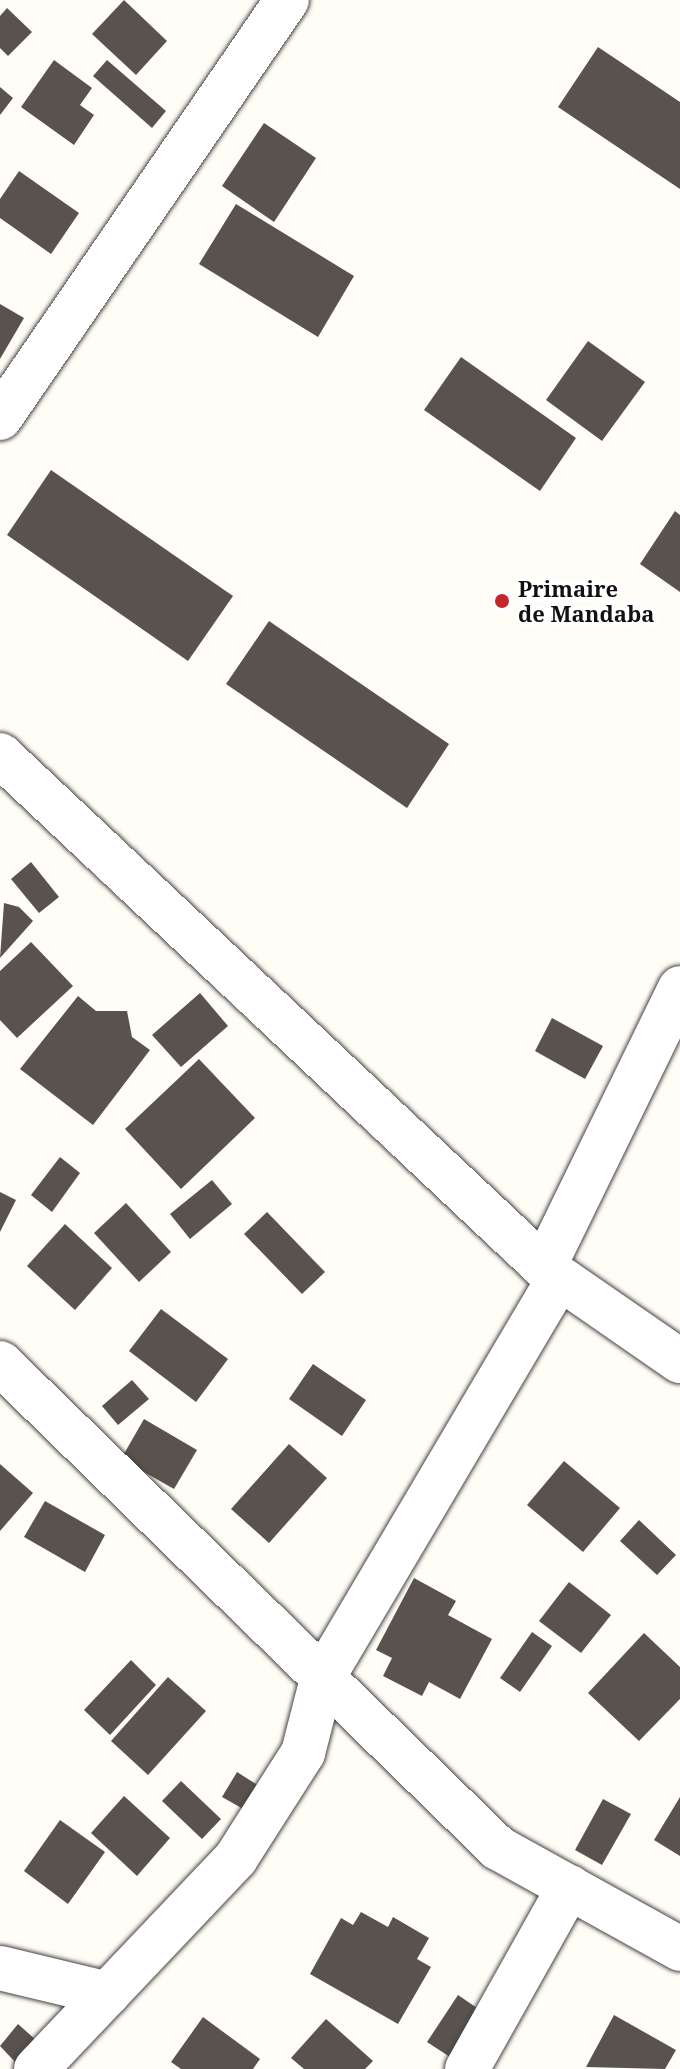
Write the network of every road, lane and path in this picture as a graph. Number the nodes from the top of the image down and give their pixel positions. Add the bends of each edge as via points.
1 (287, 0) edge
2 (0, 418) edge
3 (0, 755) edge
4 (680, 988) edge
5 (552, 1273) junction
6 (680, 1361) edge
7 (0, 1363) edge
8 (322, 1679) junction
9 (569, 1887) junction
10 (680, 1949) edge
11 (0, 1968) edge
12 (108, 1994) junction
13 (36, 2069) edge
14 (467, 2069) edge

1 - 2 street
3 - 5 street
4 - 5 street
5 - 6 street
5 - 8 street
7 - 8 street
8 - 9 street via 498,1848
8 - 12 street via 303,1753 236,1858
9 - 10 street
9 - 14 street
11 - 12 street
12 - 13 street

